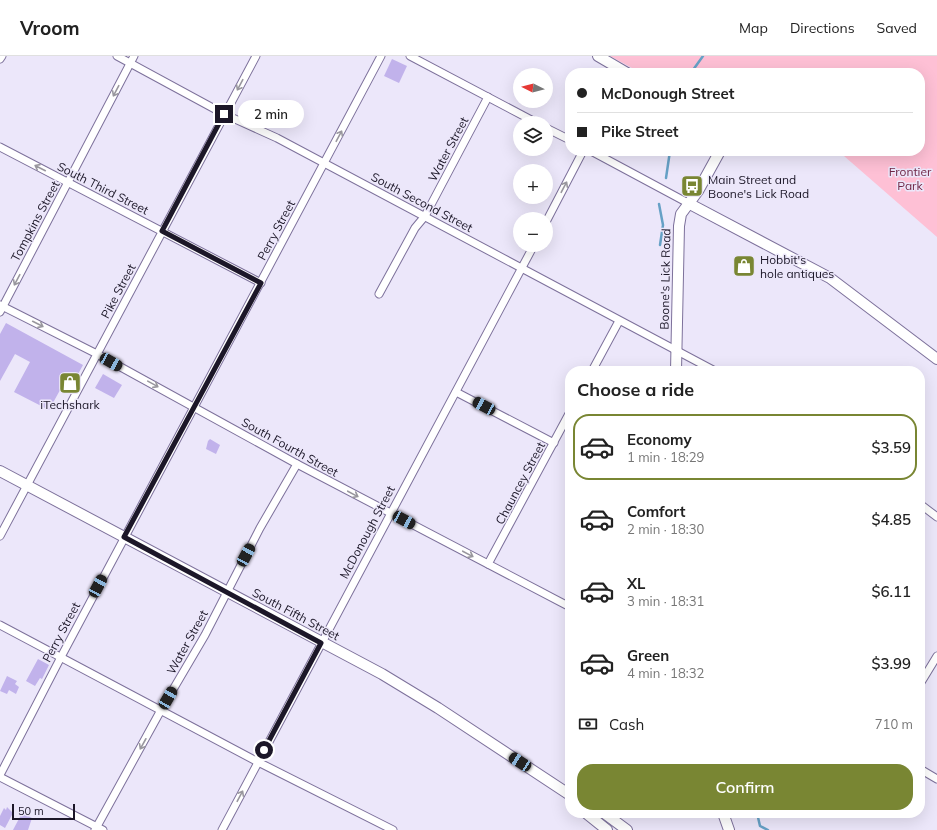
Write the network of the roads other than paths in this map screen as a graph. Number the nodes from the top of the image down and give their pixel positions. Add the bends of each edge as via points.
1 (2, 56) edge
2 (116, 56) edge
3 (134, 56) edge
4 (255, 56) edge
5 (381, 56) edge
6 (410, 56) edge
7 (598, 56) edge
8 (0, 59) edge
9 (130, 63) junction
10 (618, 68) edge
11 (488, 97) junction
12 (224, 114) junction
13 (524, 116) edge
14 (553, 132) edge
15 (565, 138) edge
16 (0, 147) edge
17 (580, 156) edge
18 (600, 156) edge
19 (717, 156) edge
20 (325, 163) junction
21 (68, 182) junction
22 (688, 203) junction
23 (551, 212) edge
24 (425, 216) junction
25 (162, 231) junction
26 (530, 252) edge
27 (522, 268) junction
28 (261, 283) junction
29 (379, 294) dead end
30 (1, 308) edge
31 (619, 321) junction
32 (677, 352) junction
33 (97, 354) junction
34 (937, 359) edge
35 (595, 366) edge
36 (676, 366) edge
37 (705, 366) edge
38 (456, 392) junction
39 (194, 407) junction
40 (565, 422) edge
41 (554, 444) junction
42 (297, 464) junction
43 (0, 471) edge
44 (27, 485) junction
45 (925, 508) edge
46 (390, 513) junction
47 (937, 517) edge
48 (0, 536) edge
49 (124, 537) junction
50 (488, 564) junction
51 (228, 592) junction
52 (565, 604) edge
53 (0, 625) edge
54 (321, 643) junction
55 (937, 656) edge
56 (60, 657) junction
57 (925, 676) edge
58 (161, 710) junction
59 (258, 762) junction
60 (925, 773) edge
61 (0, 776) edge
62 (937, 779) edge
63 (565, 792) edge
64 (592, 818) edge
65 (611, 818) edge
66 (724, 818) edge
67 (98, 829) edge
68 (222, 830) edge
69 (393, 830) edge
70 (608, 830) edge
71 (627, 830) edge
72 (728, 830) edge

1 - 8 street
2 - 9 street, South Second Street
3 - 9 street, Tompkins Street
4 -> 12 street, Pike Street
20 -> 5 street, Perry Street
6 - 11 street
7 - 10 main road
9 - 12 street, South Second Street
9 -> 21 street, Tompkins Street
11 - 13 street
11 - 24 street, Water Street
12 - 20 street, South Second Street
12 - 25 street, Pike Street
14 - 15 street
21 -> 16 street, South Third Street
23 -> 17 street
18 - 22 street
19 - 22 main road, Boone's Lick Road via 698,191
20 - 24 street, South Second Street
20 - 28 street, Perry Street
21 - 25 street, South Third Street
21 -> 30 street, Tompkins Street
22 - 32 main road, Boone's Lick Road via 681,214 678,236
22 - 34 main road via 830,278
24 - 27 street, South Second Street
24 - 29 street, Water Street via 415,228
25 - 28 street, South Third Street
25 - 33 street, Pike Street
26 - 27 street, McDonough Street
27 - 31 street, South Second Street
27 - 38 street, McDonough Street
28 - 39 street, Perry Street
30 -> 33 street, South Fourth Street
31 - 32 street, South Second Street
31 - 35 street
32 - 36 main road, Boone's Lick Road
32 - 37 street, South Second Street
33 -> 39 street, South Fourth Street
33 - 44 street, Pike Street
38 - 41 street
38 - 46 street, McDonough Street
39 - 42 street, South Fourth Street
39 - 49 street, Perry Street
40 - 41 street, Chauncey Street
41 - 50 street, Chauncey Street
42 -> 46 street, South Fourth Street
42 - 51 street, Water Street via 260,528
43 - 44 main road, South Fifth Street
44 - 48 street, Pike Street
44 - 49 main road, South Fifth Street
45 - 47 street
46 -> 50 street, South Fourth Street
46 - 54 street, McDonough Street
49 - 51 main road, South Fifth Street
49 - 56 street, Perry Street
50 - 52 street, South Fourth Street
51 - 54 main road, South Fifth Street
51 - 58 street, Water Street
53 - 56 street
54 - 59 street, McDonough Street
54 - 63 main road, South Fifth Street via 382,674 433,705
55 - 57 street
56 - 58 street
56 - 61 street, Perry Street
58 - 59 street
58 -> 67 street, Water Street
68 -> 59 street, McDonough Street
59 - 69 street
60 - 62 street
61 - 67 street
64 - 70 main road
65 - 71 main road
66 - 72 main road

